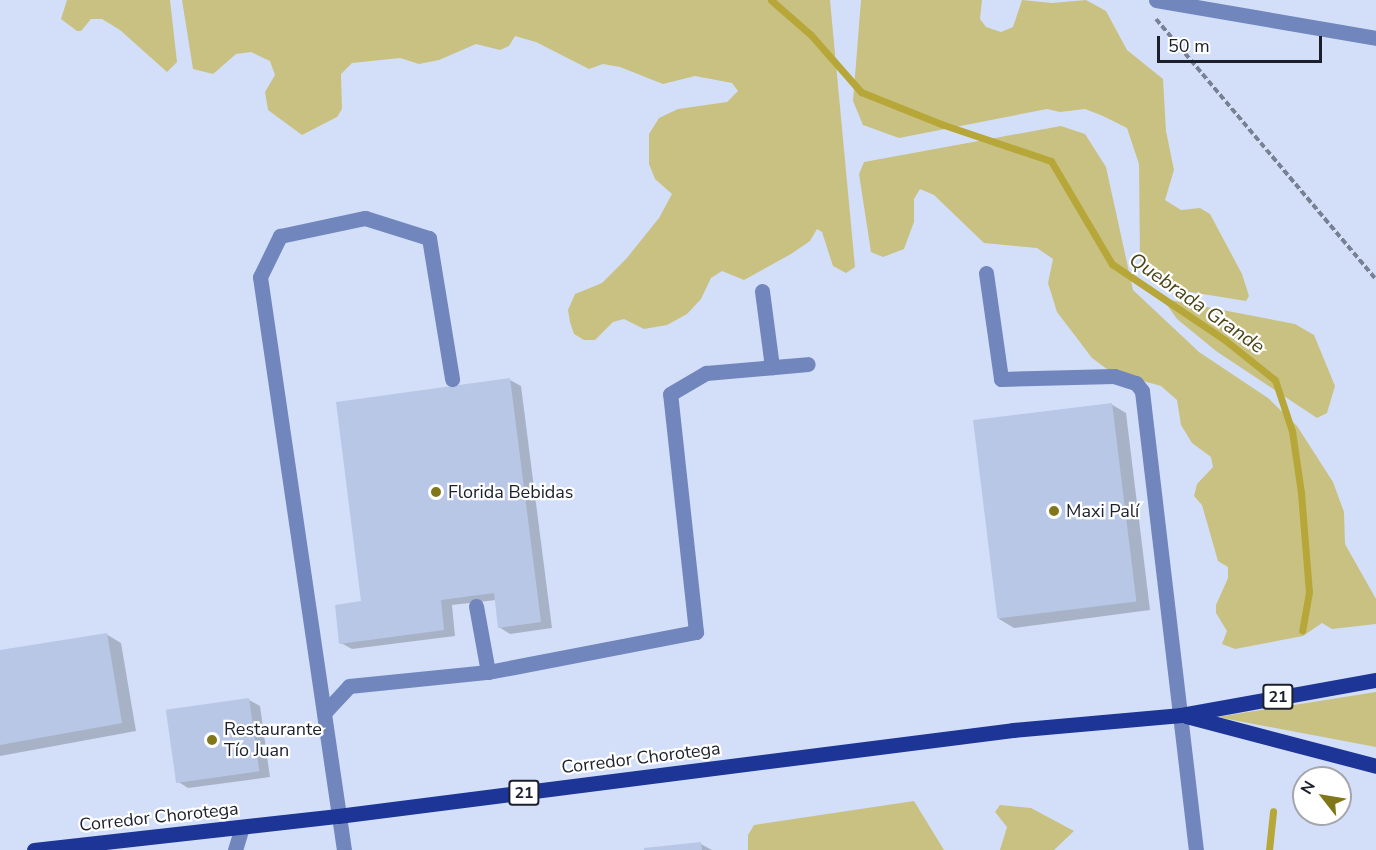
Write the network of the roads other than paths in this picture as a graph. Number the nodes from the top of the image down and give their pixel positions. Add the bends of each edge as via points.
1 (1152, 4) edge
2 (1376, 38) edge
3 (986, 273) dead end
4 (762, 291) dead end
5 (808, 364) dead end
6 (772, 367) junction
7 (453, 379) dead end
8 (476, 606) dead end
9 (488, 672) junction
10 (1376, 680) edge
11 (325, 712) junction
12 (1180, 715) junction
13 (1376, 766) edge
14 (338, 816) junction
15 (242, 827) junction
16 (37, 850) edge
17 (235, 850) edge
18 (344, 850) edge
19 (1196, 850) edge

1 - 2 lane
3 - 12 lane via 1001,379 1114,376 1136,384 1142,391
4 - 6 lane
5 - 6 lane
6 - 9 lane via 706,373 670,394 696,632
7 - 11 lane via 429,238 365,218 280,236 260,277
8 - 9 lane
9 - 11 lane via 349,686
10 - 12 main road, Corredor Chorotega / 21
11 - 14 lane
12 - 13 main road, Corredor Chorotega
12 - 14 main road, Corredor Chorotega / 21 via 1013,730
12 - 19 lane
14 - 15 main road, Corredor Chorotega / 21
14 - 18 lane
15 - 16 main road, Corredor Chorotega / 21
15 - 17 lane

